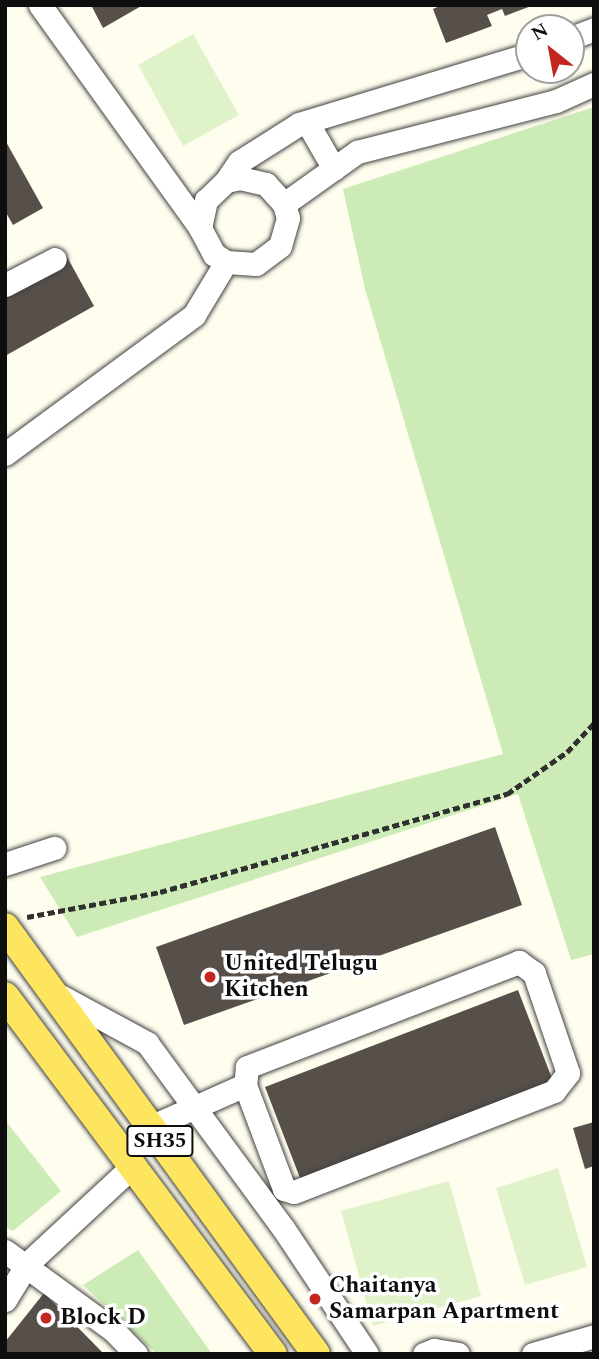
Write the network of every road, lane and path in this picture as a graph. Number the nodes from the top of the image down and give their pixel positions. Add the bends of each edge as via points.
1 (40, 5) edge
2 (515, 58) edge
3 (594, 84) edge
4 (307, 121) junction
5 (334, 169) junction
6 (226, 181) junction
7 (284, 204) junction
8 (200, 228) junction
9 (55, 259) dead end
10 (226, 262) junction
11 (5, 285) edge
12 (5, 454) edge
13 (594, 723) edge
14 (54, 848) dead end
15 (5, 864) edge
16 (12, 923) edge
17 (52, 991) junction
18 (5, 996) edge
19 (245, 1085) junction
20 (193, 1109) junction
21 (150, 1127) junction
22 (134, 1165) junction
23 (5, 1251) edge
24 (27, 1264) junction
25 (5, 1300) edge
26 (594, 1336) edge
27 (135, 1354) edge
28 (273, 1354) edge
29 (316, 1354) edge
30 (367, 1354) edge
31 (424, 1354) edge
32 (458, 1354) edge
33 (533, 1354) edge

1 - 8 street
2 - 4 street
3 - 5 street via 556,100 357,152
4 - 5 street
4 - 6 street via 239,162
5 - 7 street
6 - 7 street via 253,178 266,184
6 - 8 street via 205,200
7 - 10 street via 286,233 270,257 249,265
8 - 10 street via 214,254
9 - 11 street
10 - 12 street via 194,315
13 - 16 path via 567,752 507,794 159,892
14 - 15 street
16 - 17 main road, SH35
17 - 20 street via 147,1043
17 - 21 main road, SH35
18 - 22 main road, SH35
19 - 19 street via 284,1189 294,1192 554,1091 568,1073 534,974 519,962 247,1067
19 - 20 street
20 - 21 street
20 - 30 street via 283,1228
21 - 29 main road, SH35
22 - 24 street
22 - 28 main road, SH35
23 - 24 street
24 - 25 street
24 - 27 street via 113,1329
26 - 33 street
31 - 32 street via 434,1350

